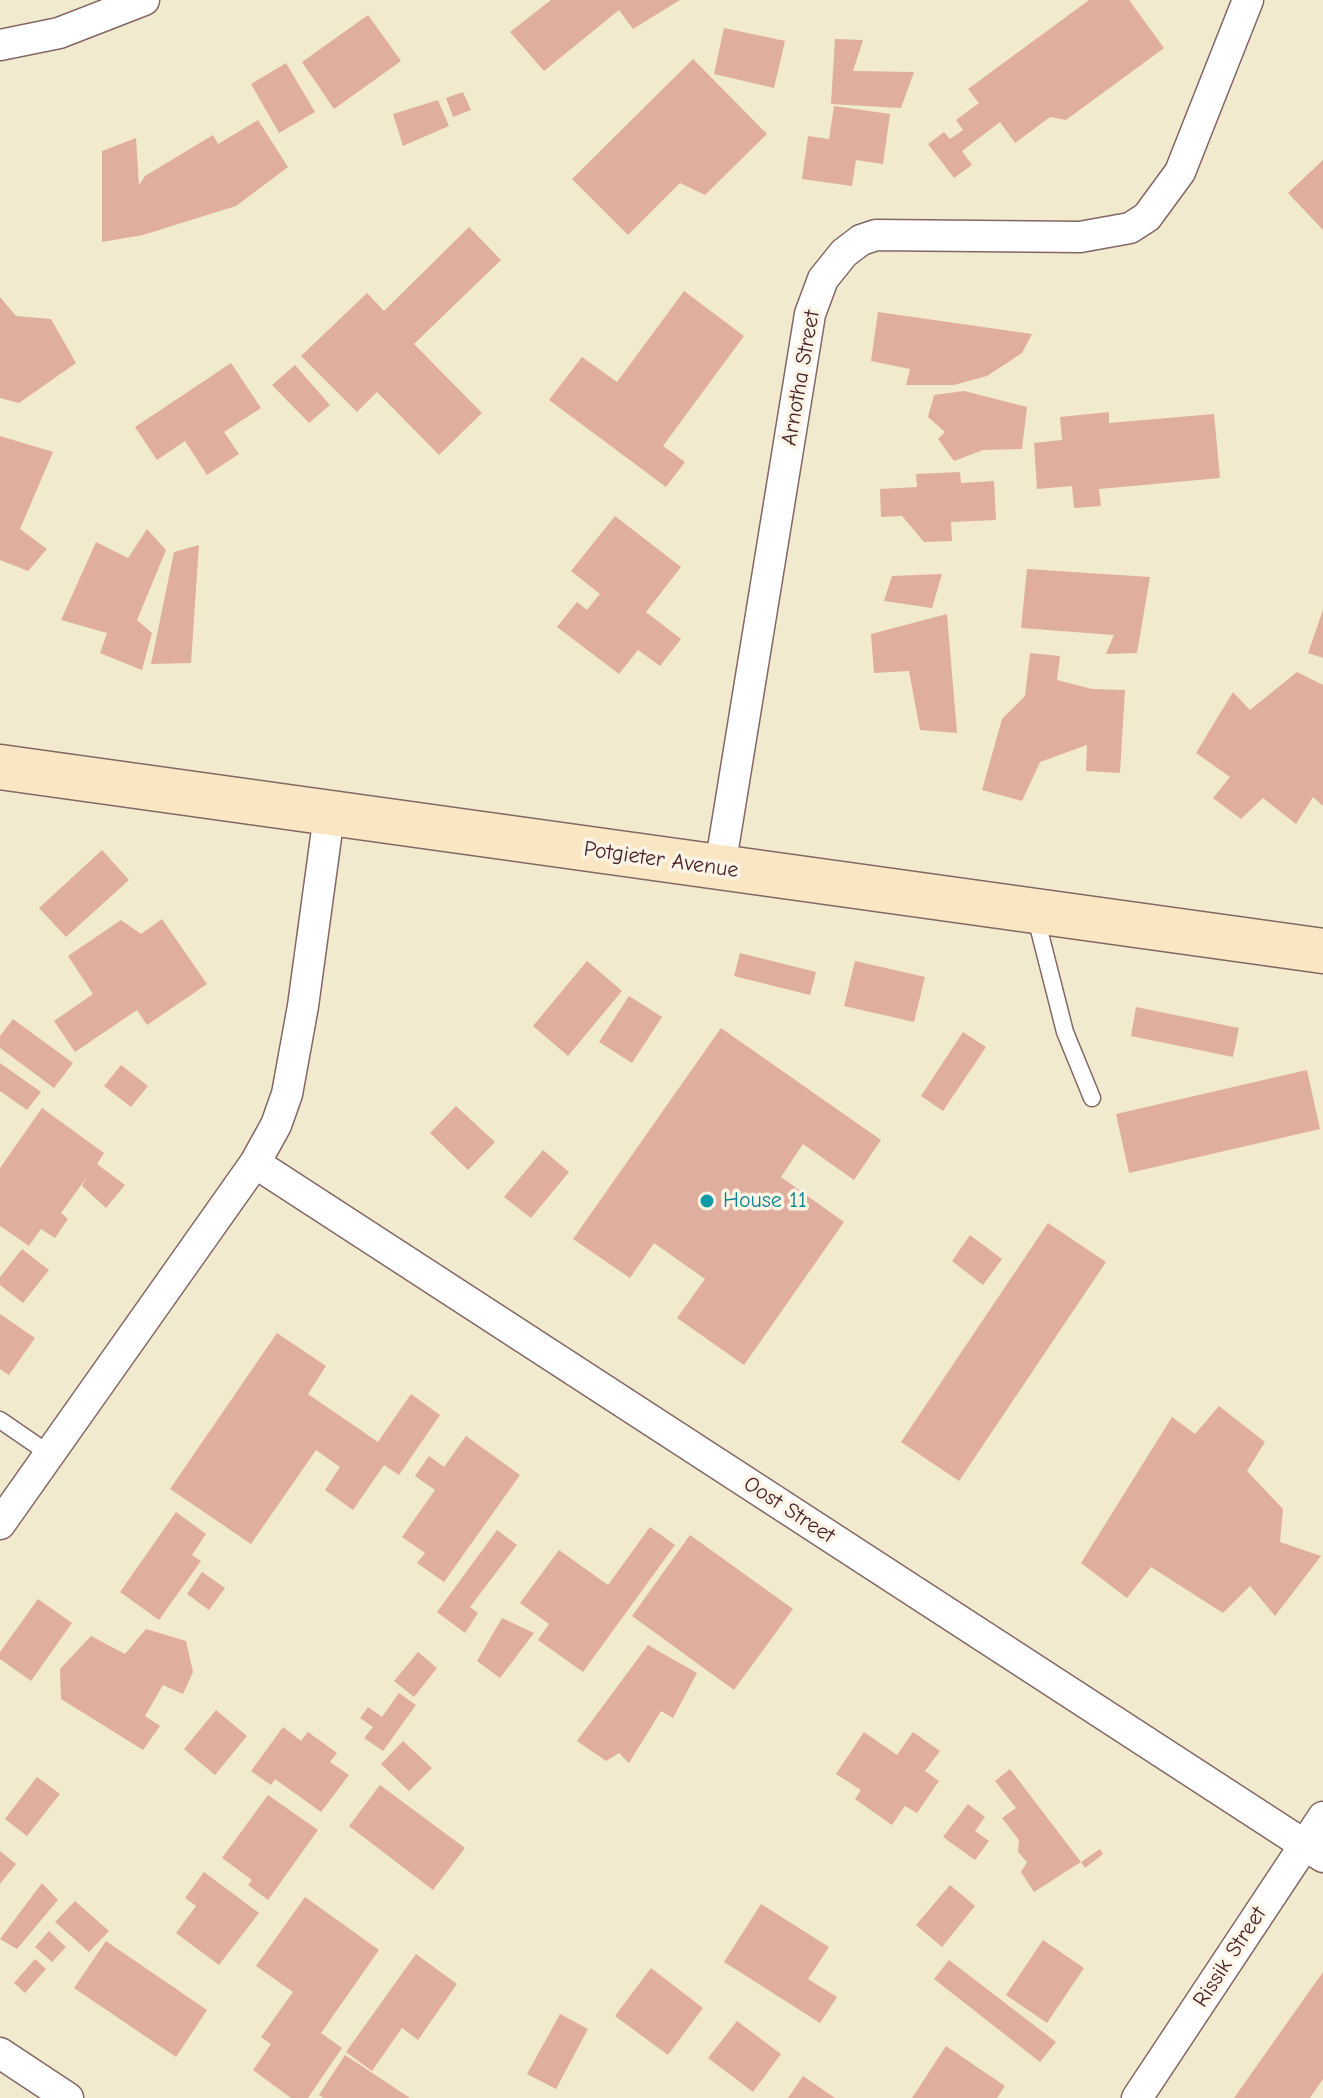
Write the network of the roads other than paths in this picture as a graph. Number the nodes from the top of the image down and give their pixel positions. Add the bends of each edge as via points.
1 (144, 0) edge
2 (1248, 0) edge
3 (0, 45) edge
4 (0, 767) edge
5 (329, 815) junction
6 (720, 867) junction
7 (1035, 912) junction
8 (1323, 951) edge
9 (1092, 1098) dead end
10 (255, 1163) junction
11 (0, 1420) edge
12 (48, 1453) junction
13 (0, 1524) edge
14 (1323, 1817) edge
15 (1314, 1851) edge
16 (0, 2053) edge
17 (68, 2098) edge
18 (1137, 2098) edge

1 - 3 street via 59,33
2 - 6 street, Arnotha Street via 1180,172 1147,217 1130,228 1080,237 876,235 844,253 823,279 810,314
4 - 5 street, Potgieter Avenue
5 - 6 street, Potgieter Avenue
5 - 10 street via 287,1094
6 - 7 street, Potgieter Avenue
7 - 8 street, Potgieter Avenue
7 - 9 lane via 1065,1032
10 - 12 street
10 - 15 street, Oost Street
11 - 12 lane
12 - 13 street
14 - 15 street, Rissik Street
15 - 18 street, Rissik Street
16 - 17 street

